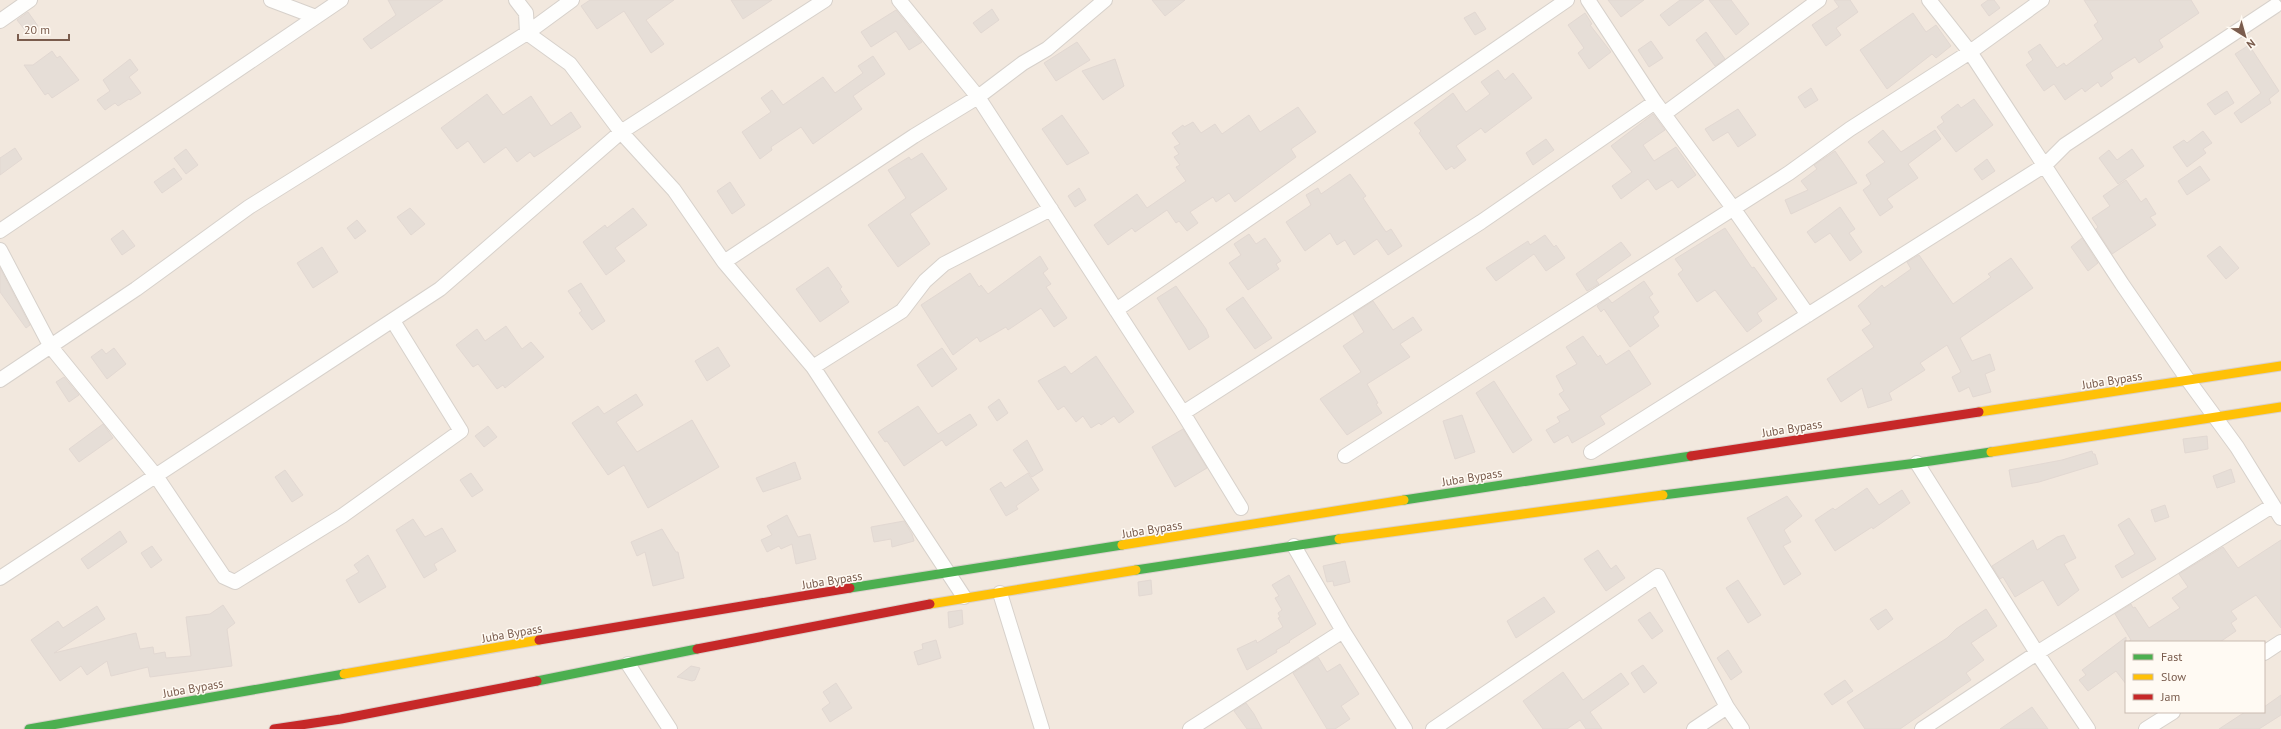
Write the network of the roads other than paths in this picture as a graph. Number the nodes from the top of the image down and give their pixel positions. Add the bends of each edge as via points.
1 (30, 0) edge
2 (271, 0) edge
3 (341, 0) edge
4 (516, 0) edge
5 (572, 0) edge
6 (825, 0) edge
7 (899, 0) edge
8 (1105, 0) edge
9 (1568, 0) edge
10 (1588, 0) edge
11 (1819, 0) edge
12 (1929, 0) edge
13 (2042, 0) edge
14 (2276, 7) edge
15 (316, 17) junction
16 (0, 21) edge
17 (527, 33) junction
18 (1970, 52) junction
19 (978, 97) junction
20 (1655, 102) junction
21 (1664, 114) junction
22 (621, 132) junction
23 (2046, 165) junction
24 (1050, 208) junction
25 (1733, 208) junction
26 (0, 231) edge
27 (0, 250) edge
28 (724, 262) junction
29 (1116, 310) junction
30 (1808, 315) junction
31 (393, 321) junction
32 (51, 347) junction
33 (2281, 366) edge
34 (813, 367) junction
35 (0, 380) edge
36 (2188, 380) junction
37 (2281, 407) edge
38 (1183, 413) junction
39 (2216, 418) junction
40 (1591, 452) dead end
41 (1345, 456) dead end
42 (1917, 463) junction
43 (156, 476) junction
44 (2272, 506) junction
45 (1241, 508) dead end
46 (2281, 518) edge
47 (1294, 546) junction
48 (0, 578) edge
49 (1000, 593) junction
50 (964, 597) junction
51 (1342, 631) junction
52 (2281, 642) edge
53 (2265, 652) edge
54 (2037, 653) junction
55 (628, 664) junction
56 (1727, 707) junction
57 (2171, 713) edge
58 (344, 724) edge
59 (29, 729) edge
60 (274, 729) edge
61 (670, 729) edge
62 (1042, 729) edge
63 (1190, 729) edge
64 (1405, 729) edge
65 (1433, 729) edge
66 (1694, 729) edge
67 (1742, 729) edge
68 (1922, 729) edge
69 (2088, 729) edge
70 (2146, 729) edge

1 - 16 street
2 - 15 street
3 - 15 street
4 - 17 street via 526,13
5 - 17 street
6 - 22 street
7 - 19 street
8 - 19 street via 1046,49
9 - 29 street
10 - 20 street
11 - 21 street
12 - 18 street
13 - 18 street
14 - 23 street via 2065,145
15 - 26 street
17 - 22 street via 570,64
17 - 32 street via 249,207
18 - 23 street
18 - 25 street
19 - 24 street
19 - 28 street via 914,136
20 - 21 street
20 - 38 street via 1481,222
21 - 25 street
22 - 28 street via 674,190
22 - 31 street via 440,290
23 - 30 street
23 - 36 street
24 - 29 street
24 - 34 street via 944,264 925,281 902,311
25 - 30 street
25 - 41 street
27 - 32 street
28 - 34 street
29 - 38 street
30 - 40 street
31 - 43 street
31 - 43 street via 462,431 342,516 235,582 224,577
32 - 35 street
32 - 43 street
33 - 36 main road, Juba Bypass
34 - 50 street
36 - 39 street
36 - 59 main road, Juba Bypass via 1555,476 652,620
37 - 39 main road
38 - 45 street
39 - 42 main road
39 - 44 street
42 - 47 main road via 1612,501
42 - 54 street
43 - 48 street
44 - 46 street
44 - 54 street
47 - 49 main road
47 - 51 street
49 - 50 main road
49 - 62 street
50 - 55 main road
51 - 63 street
51 - 64 street
52 - 53 street
54 - 68 street
54 - 69 street
55 - 58 main road
55 - 61 street
56 - 65 street via 1658,576
56 - 66 street
56 - 67 street
57 - 70 street
58 - 60 main road

